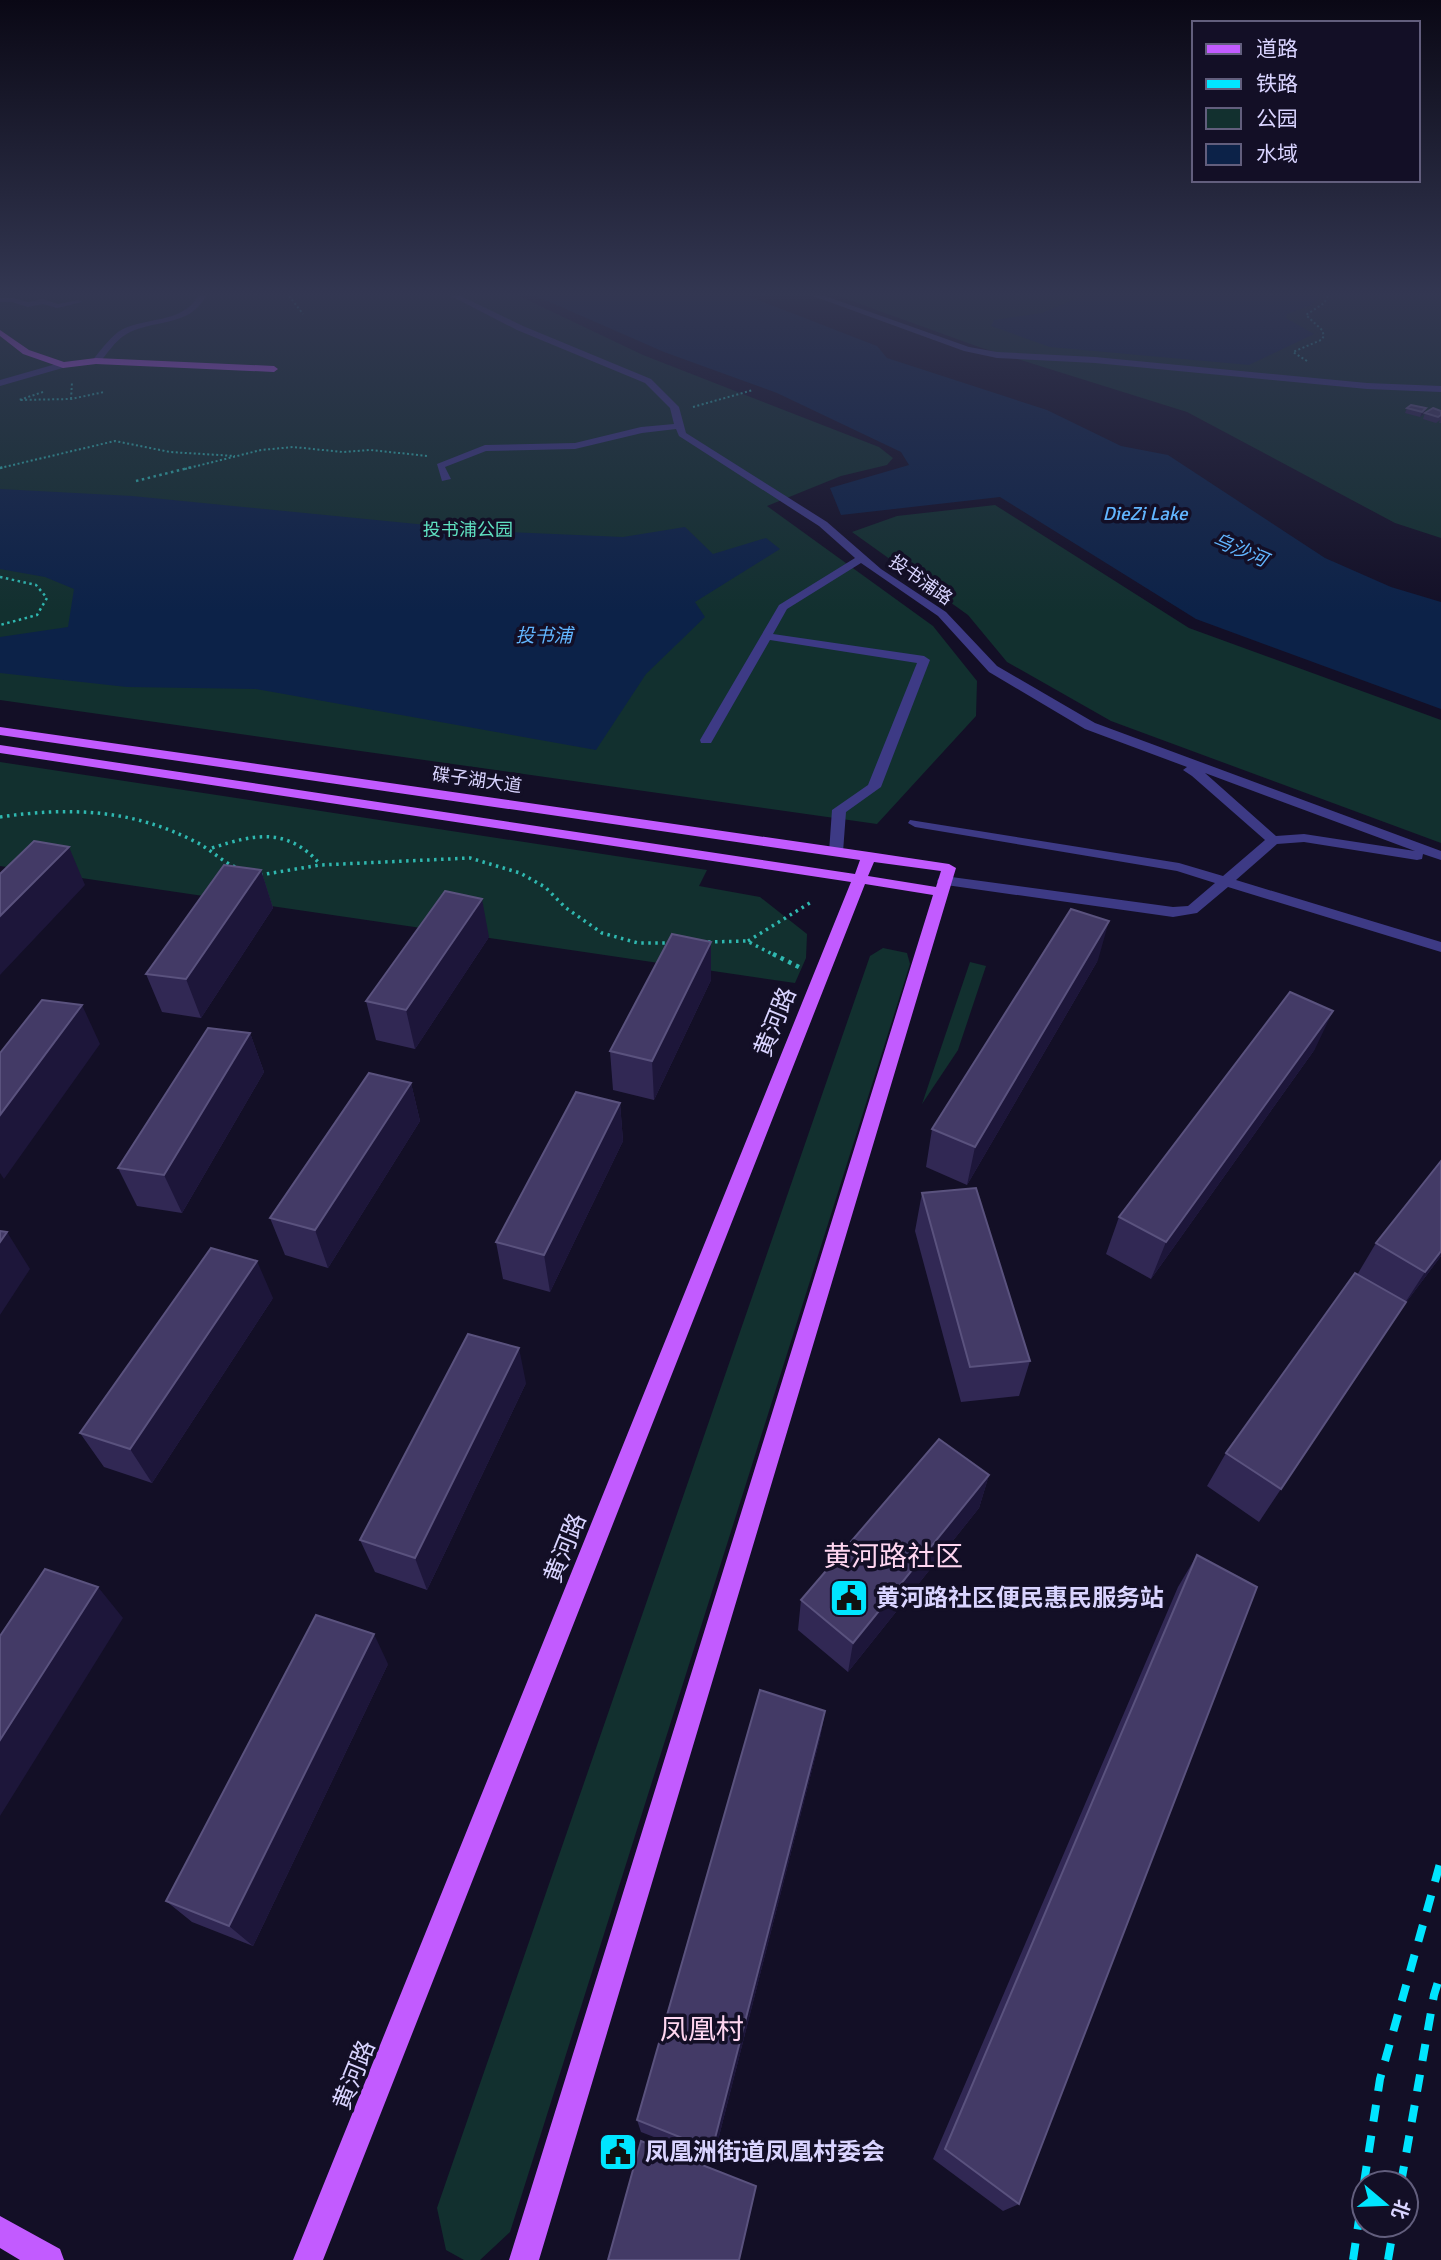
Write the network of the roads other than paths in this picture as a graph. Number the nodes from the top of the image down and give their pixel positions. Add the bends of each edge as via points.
1 (668, 401) edge
2 (680, 426) junction
3 (446, 479) dead end
4 (862, 558) junction
5 (765, 636) junction
6 (1090, 726) junction
7 (0, 732) edge
8 (706, 740) dead end
9 (0, 749) edge
10 (915, 823) dead end
11 (1273, 840) junction
12 (836, 852) junction
13 (869, 856) junction
14 (1441, 858) edge
15 (860, 879) junction
16 (945, 880) junction
17 (1226, 881) junction
18 (1441, 947) edge
19 (0, 2231) edge
20 (49, 2260) edge
21 (309, 2260) edge
22 (524, 2260) edge

1 - 2 street, 投书浦路
2 - 3 street via 575,446 485,448 440,466
2 - 4 street, 投书浦路 via 682,434 823,524
4 - 5 street via 783,607
4 - 6 street, 投书浦路 via 942,614 993,668
5 - 8 street
5 - 12 street via 924,660 874,787 839,810
6 - 11 street via 1197,773
6 - 14 street, 投书浦路
7 - 12 main road, 碟子湖大道
9 - 15 main road, 碟子湖大道
10 - 17 street via 1180,867
11 - 14 street via 1304,838
11 - 17 street
12 - 13 main road, 碟子湖大道
13 - 15 main road, 黄河路
13 - 16 main road, 碟子湖大道
15 - 16 main road, 碟子湖大道
15 - 21 main road, 黄河路
16 - 17 street via 1173,912 1192,909
16 - 22 main road
17 - 18 street
19 - 20 main road

